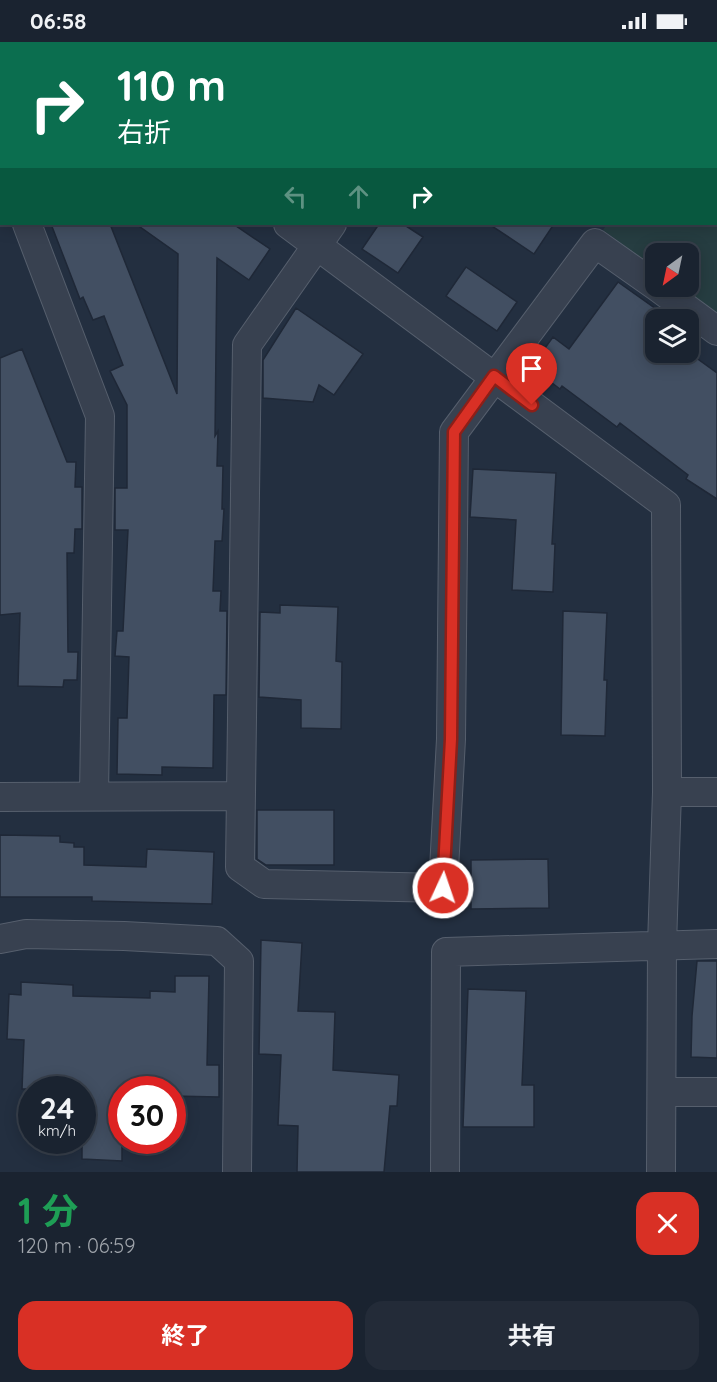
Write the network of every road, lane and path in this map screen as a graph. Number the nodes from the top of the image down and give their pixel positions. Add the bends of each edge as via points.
1 (27, 225) edge
2 (292, 225) edge
3 (325, 234) edge
4 (645, 278) edge
5 (671, 297) edge
6 (717, 331) edge
7 (494, 376) junction
8 (667, 792) junction
9 (717, 792) edge
10 (94, 795) junction
11 (0, 796) edge
12 (241, 796) junction
13 (0, 939) edge
14 (717, 944) edge
15 (662, 945) junction
16 (662, 1092) junction
17 (717, 1092) edge
18 (237, 1172) edge
19 (445, 1172) edge
20 (661, 1172) edge

1 - 10 street via 100,417
2 - 3 street
3 - 7 street
3 - 12 street via 247,345
4 - 7 street via 596,243
5 - 6 street
7 - 8 street via 666,505
7 - 12 street via 454,432 451,739 443,888 264,884 240,867
8 - 9 street
8 - 15 street
10 - 11 street
10 - 12 street
13 - 18 street via 26,934 217,941 238,961
14 - 15 street
15 - 16 street
15 - 19 street via 446,952
16 - 17 street
16 - 20 street

